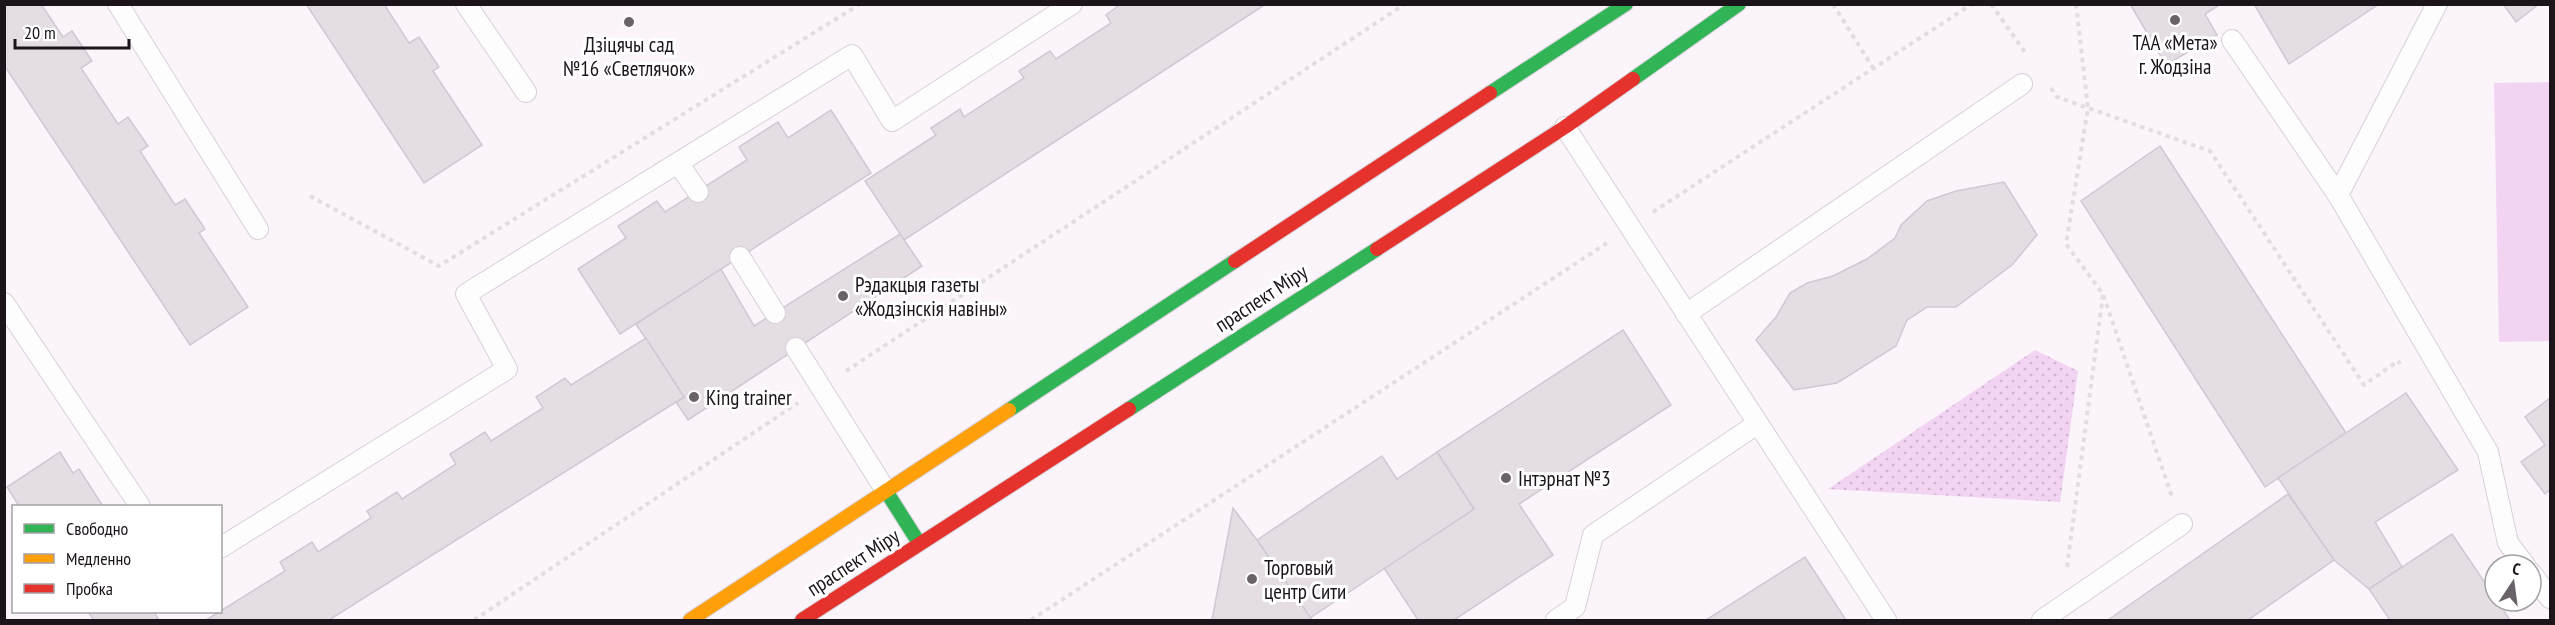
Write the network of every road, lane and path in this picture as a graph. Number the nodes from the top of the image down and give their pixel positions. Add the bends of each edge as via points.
1 (118, 4) edge
2 (466, 4) edge
3 (860, 4) edge
4 (1072, 4) edge
5 (1405, 4) edge
6 (1626, 4) edge
7 (1833, 4) edge
8 (1972, 4) edge
9 (1991, 4) edge
10 (2076, 4) edge
11 (2437, 4) edge
12 (1731, 7) edge
13 (2232, 40) dead end
14 (2030, 60) dead end
15 (1874, 68) junction
16 (2044, 79) dead end
17 (2022, 84) dead end
18 (526, 92) dead end
19 (2088, 108) junction
20 (1565, 128) junction
21 (678, 163) junction
22 (698, 192) dead end
23 (2338, 195) junction
24 (310, 196) dead end
25 (1630, 228) junction
26 (258, 229) dead end
27 (740, 257) dead end
28 (2103, 294) junction
29 (4, 303) edge
30 (776, 313) dead end
31 (1686, 314) junction
32 (796, 348) dead end
33 (2405, 371) dead end
34 (821, 388) junction
35 (1757, 424) junction
36 (886, 491) junction
37 (139, 505) edge
38 (2182, 524) joint
39 (919, 543) junction
40 (222, 547) edge
41 (2516, 553) edge
42 (2061, 607) junction
43 (474, 621) edge
44 (690, 621) edge
45 (802, 621) edge
46 (1031, 621) edge
47 (1556, 621) edge
48 (1886, 621) edge
49 (2042, 621) edge

1 - 26 lane
2 - 18 lane
3 - 24 path via 439,266
4 - 21 lane via 892,120 852,54
5 - 34 path
6 - 36 main road, праспект Міру
7 - 15 path
8 - 15 path
9 - 14 path
10 - 19 path
11 - 23 lane
12 - 20 main road, праспект Міру
13 - 23 lane
15 - 25 path
16 - 19 path via 2057,97
17 - 31 lane
19 - 28 path via 2066,244
19 - 33 path via 2210,151 2364,385 2398,361
20 - 25 lane
20 - 39 main road, праспект Міру
21 - 22 lane
21 - 40 lane via 466,294 507,369
23 - 41 lane via 2488,452 2508,543
25 - 31 lane
25 - 46 path
27 - 30 lane
28 - 38 path
28 - 42 path
29 - 37 lane
31 - 35 lane
32 - 34 lane
34 - 36 lane
34 - 43 path
35 - 47 lane via 1593,535 1575,607
35 - 48 lane
36 - 39 main road
36 - 44 main road, праспект Міру
38 - 42 lane
39 - 45 main road, праспект Міру
42 - 49 lane

